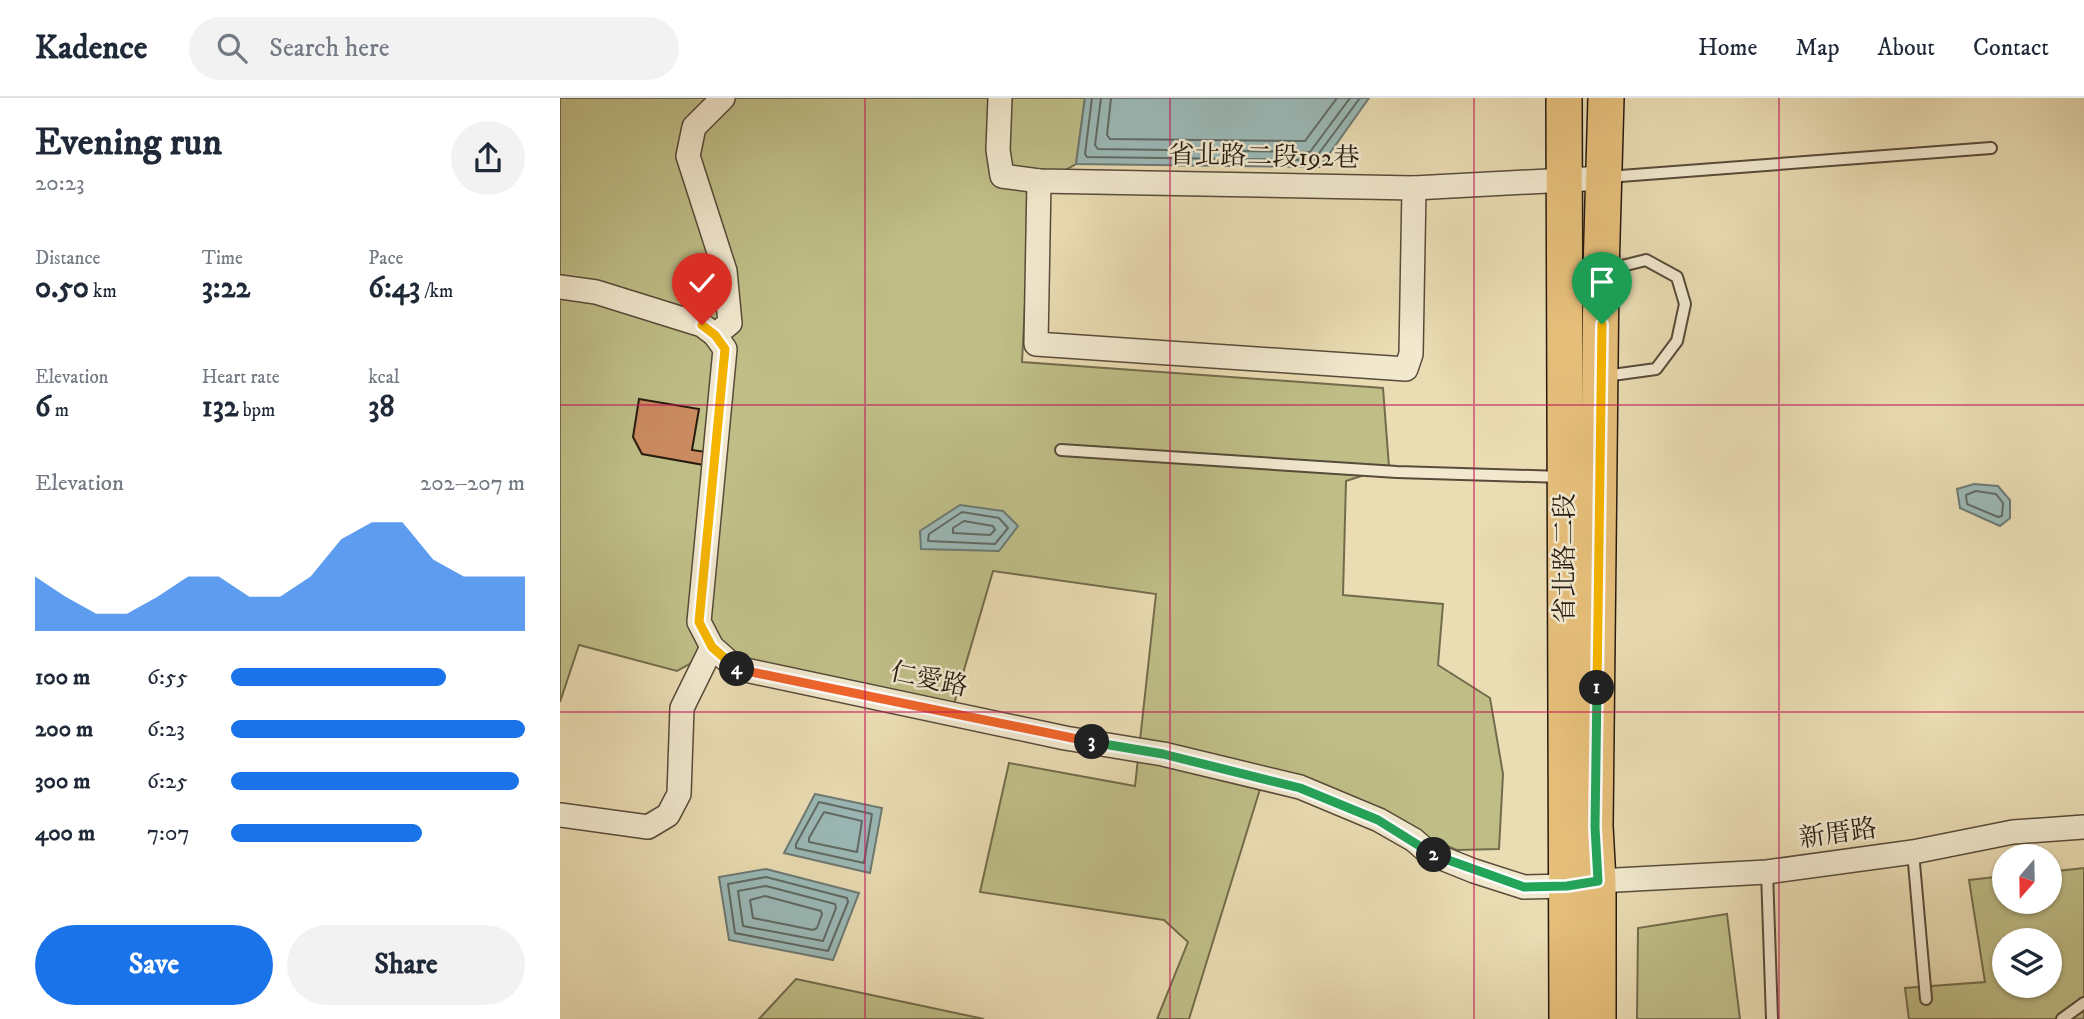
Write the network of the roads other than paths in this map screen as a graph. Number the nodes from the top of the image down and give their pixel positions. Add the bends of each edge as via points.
1 (723, 98) edge
2 (1000, 98) edge
3 (1564, 98) edge
4 (1606, 98) edge
5 (1991, 148) dead end
6 (1604, 178) junction
7 (1564, 180) junction
8 (1039, 181) junction
9 (1413, 188) junction
10 (1601, 272) junction
11 (560, 287) edge
12 (715, 335) junction
13 (1602, 377) junction
14 (1061, 450) dead end
15 (1565, 477) junction
16 (712, 647) junction
17 (560, 815) edge
18 (2084, 828) edge
19 (1913, 852) junction
20 (1767, 872) junction
21 (1582, 884) junction
22 (1926, 999) dead end
23 (2084, 1003) edge
24 (1567, 1019) edge
25 (1598, 1019) edge
26 (1772, 1019) edge
27 (2062, 1019) edge

1 - 12 street via 694,127 688,156 725,271 730,323
2 - 8 street, 省北路二段192巷 via 1002,176
3 - 7 main road, 省北路二段
4 - 6 main road, 省北路二段
5 - 6 lane
6 - 7 street, 省北路二段192巷
6 - 10 main road, 省北路二段
7 - 9 street, 省北路二段192巷
7 - 15 main road, 省北路二段
8 - 9 street, 省北路二段192巷
8 - 9 street via 1036,344 1406,369 1411,354
10 - 13 main road, 省北路二段
10 - 13 lane via 1646,260 1677,277 1685,304 1678,341 1656,369
11 - 12 street via 596,292 702,325
12 - 16 street via 725,349 699,622
13 - 21 main road, 省北路二段 via 1595,827
14 - 15 lane via 1396,472
15 - 21 main road, 省北路二段
16 - 17 street via 682,708 679,794 668,815 648,827
16 - 21 street, 仁愛路 via 736,668 1065,738 1163,754 1300,788 1396,829 1429,853 1474,871 1524,887
18 - 19 street, 新厝路 via 2013,832
19 - 20 street, 新厝路
19 - 22 lane
20 - 21 street, 新厝路
20 - 26 lane
21 - 24 main road, 省北路二段
21 - 25 main road, 省北路二段
23 - 27 lane

